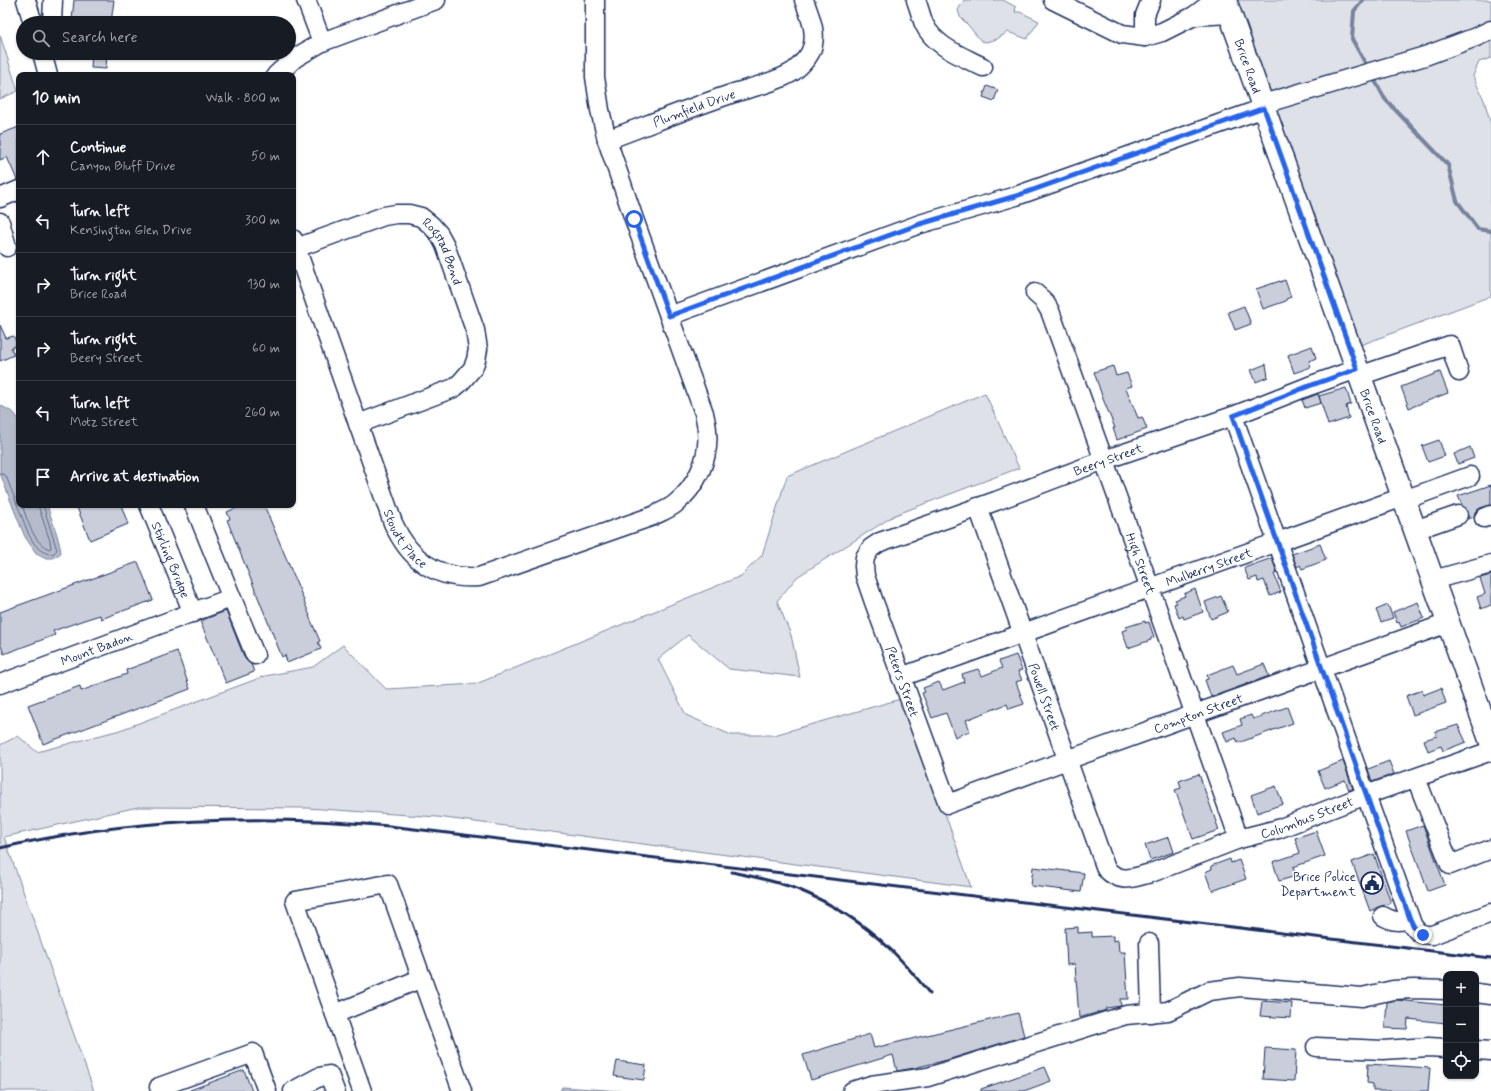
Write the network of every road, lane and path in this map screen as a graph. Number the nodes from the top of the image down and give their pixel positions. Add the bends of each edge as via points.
1 (29, 0) edge
2 (53, 0) edge
3 (306, 0) edge
4 (436, 0) edge
5 (595, 0) edge
6 (804, 0) edge
7 (916, 0) edge
8 (1053, 0) edge
9 (1151, 0) edge
10 (1224, 5) edge
11 (32, 16) edge
12 (52, 16) edge
13 (1491, 30) edge
14 (1145, 37) junction
15 (322, 42) junction
16 (296, 57) edge
17 (44, 60) edge
18 (293, 60) edge
19 (983, 67) dead end
20 (47, 72) edge
21 (279, 72) edge
22 (1263, 106) junction
23 (607, 140) junction
24 (16, 191) edge
25 (0, 198) edge
26 (0, 222) edge
27 (296, 243) edge
28 (296, 246) edge
29 (9, 247) edge
30 (1036, 293) dead end
31 (669, 316) junction
32 (1459, 372) dead end
33 (1358, 373) junction
34 (1233, 416) junction
35 (358, 424) junction
36 (1104, 460) junction
37 (1470, 476) dead end
38 (1403, 498) junction
39 (978, 507) junction
40 (151, 508) edge
41 (195, 508) edge
42 (1458, 515) dead end
43 (1415, 530) junction
44 (1277, 541) junction
45 (865, 557) joint
46 (1491, 564) edge
47 (1433, 580) junction
48 (1150, 588) junction
49 (231, 598) junction
50 (193, 613) junction
51 (1448, 623) junction
52 (1022, 634) junction
53 (255, 655) dead end
54 (1322, 668) junction
55 (901, 677) junction
56 (0, 684) edge
57 (1195, 714) junction
58 (1491, 742) edge
59 (1491, 751) edge
60 (1067, 760) junction
61 (1416, 778) junction
62 (1366, 796) junction
63 (948, 804) joint
64 (1238, 839) junction
65 (1491, 849) edge
66 (1121, 879) joint
67 (1491, 913) edge
68 (1383, 916) dead end
69 (1410, 919) junction
70 (1149, 943) dead end
71 (422, 978) junction
72 (1443, 990) edge
73 (1479, 993) edge
74 (1491, 995) edge
75 (1151, 1013) junction
76 (335, 1014) junction
77 (1316, 1047) dead end
78 (1443, 1048) edge
79 (1479, 1050) edge
80 (1491, 1051) edge
81 (161, 1091) edge
82 (267, 1091) edge
83 (293, 1091) edge
84 (335, 1091) edge
85 (362, 1091) edge
86 (462, 1091) edge
87 (852, 1091) edge

1 - 11 street
2 - 12 street
3 - 15 street
4 - 15 street
5 - 23 street, Stoudt Place via 595,78
6 - 23 street, Plumfield Drive via 814,40 811,52 793,71
7 - 19 street via 924,23 934,38
8 - 14 street via 1122,34
9 - 14 street via 1144,15
10 - 14 street
10 - 22 main road, Brice Road
13 - 22 street via 1426,56
15 - 16 street
17 - 20 street
18 - 21 street
22 - 31 street via 1016,196 920,224
22 - 33 main road, Brice Road
23 - 31 street, Stoudt Place
24 - 25 street
26 - 29 street
27 - 35 street, Rogstad Bend via 384,216 409,214 421,217 435,229 445,245 475,330 478,349 476,360 473,368 454,388
28 - 35 street, Stoudt Place
30 - 36 street, High Street via 1050,311
31 - 35 street, Stoudt Place via 704,413 708,432 701,471 691,488 674,505 653,516 479,576 465,578 437,572 416,558 399,536
32 - 33 street, Beery Street via 1450,345
33 - 34 street, Beery Street via 1309,386
33 - 38 main road, Brice Road
34 - 36 street, Beery Street
34 - 44 street
36 - 39 street, Beery Street
36 - 48 street, High Street
37 - 38 street, Mulberry Street
38 - 43 main road, Brice Road
38 - 44 street, Mulberry Street
39 - 45 street, Beery Street via 880,542 871,548
39 - 52 street, Powell Street
40 - 50 street, Stirling Bridge
41 - 49 street
42 - 43 street
43 - 47 main road, Brice Road
44 - 48 street, Mulberry Street
44 - 54 street
45 - 55 street, Peters Street via 865,576
46 - 47 street
47 - 51 main road, Brice Road
48 - 52 street, Mulberry Street
48 - 57 street, High Street
49 - 50 street, Mount Badon
49 - 53 street
50 - 56 street, Mount Badon
51 - 54 street, Compton Street
51 - 58 main road, Brice Road
52 - 55 street, Mulberry Street
52 - 60 street, Powell Street
54 - 57 street, Compton Street
54 - 62 street
55 - 63 street, Peters Street
57 - 60 street, Compton Street
57 - 64 street, High Street
59 - 61 street, Columbus Street
60 - 63 street, Compton Street
60 - 66 street, Powell Street via 1106,869
61 - 62 street, Columbus Street
61 - 65 street via 1450,865
62 - 64 street, Columbus Street via 1278,829
62 - 69 street
64 - 66 street, Columbus Street via 1151,873
67 - 69 street via 1432,935 1423,935 1416,931
68 - 69 street via 1397,922
70 - 75 street
71 - 76 street
71 - 76 street via 388,884 295,902
71 - 86 street
72 - 75 street via 1393,990 1362,997 1240,987 1209,991 1168,1011
73 - 74 street
75 - 87 street via 1126,1015 928,1077 871,1085
76 - 85 street
77 - 78 street via 1383,1050
79 - 80 street
81 - 82 street via 160,1087 253,1053
83 - 84 street via 319,1077 329,1075

